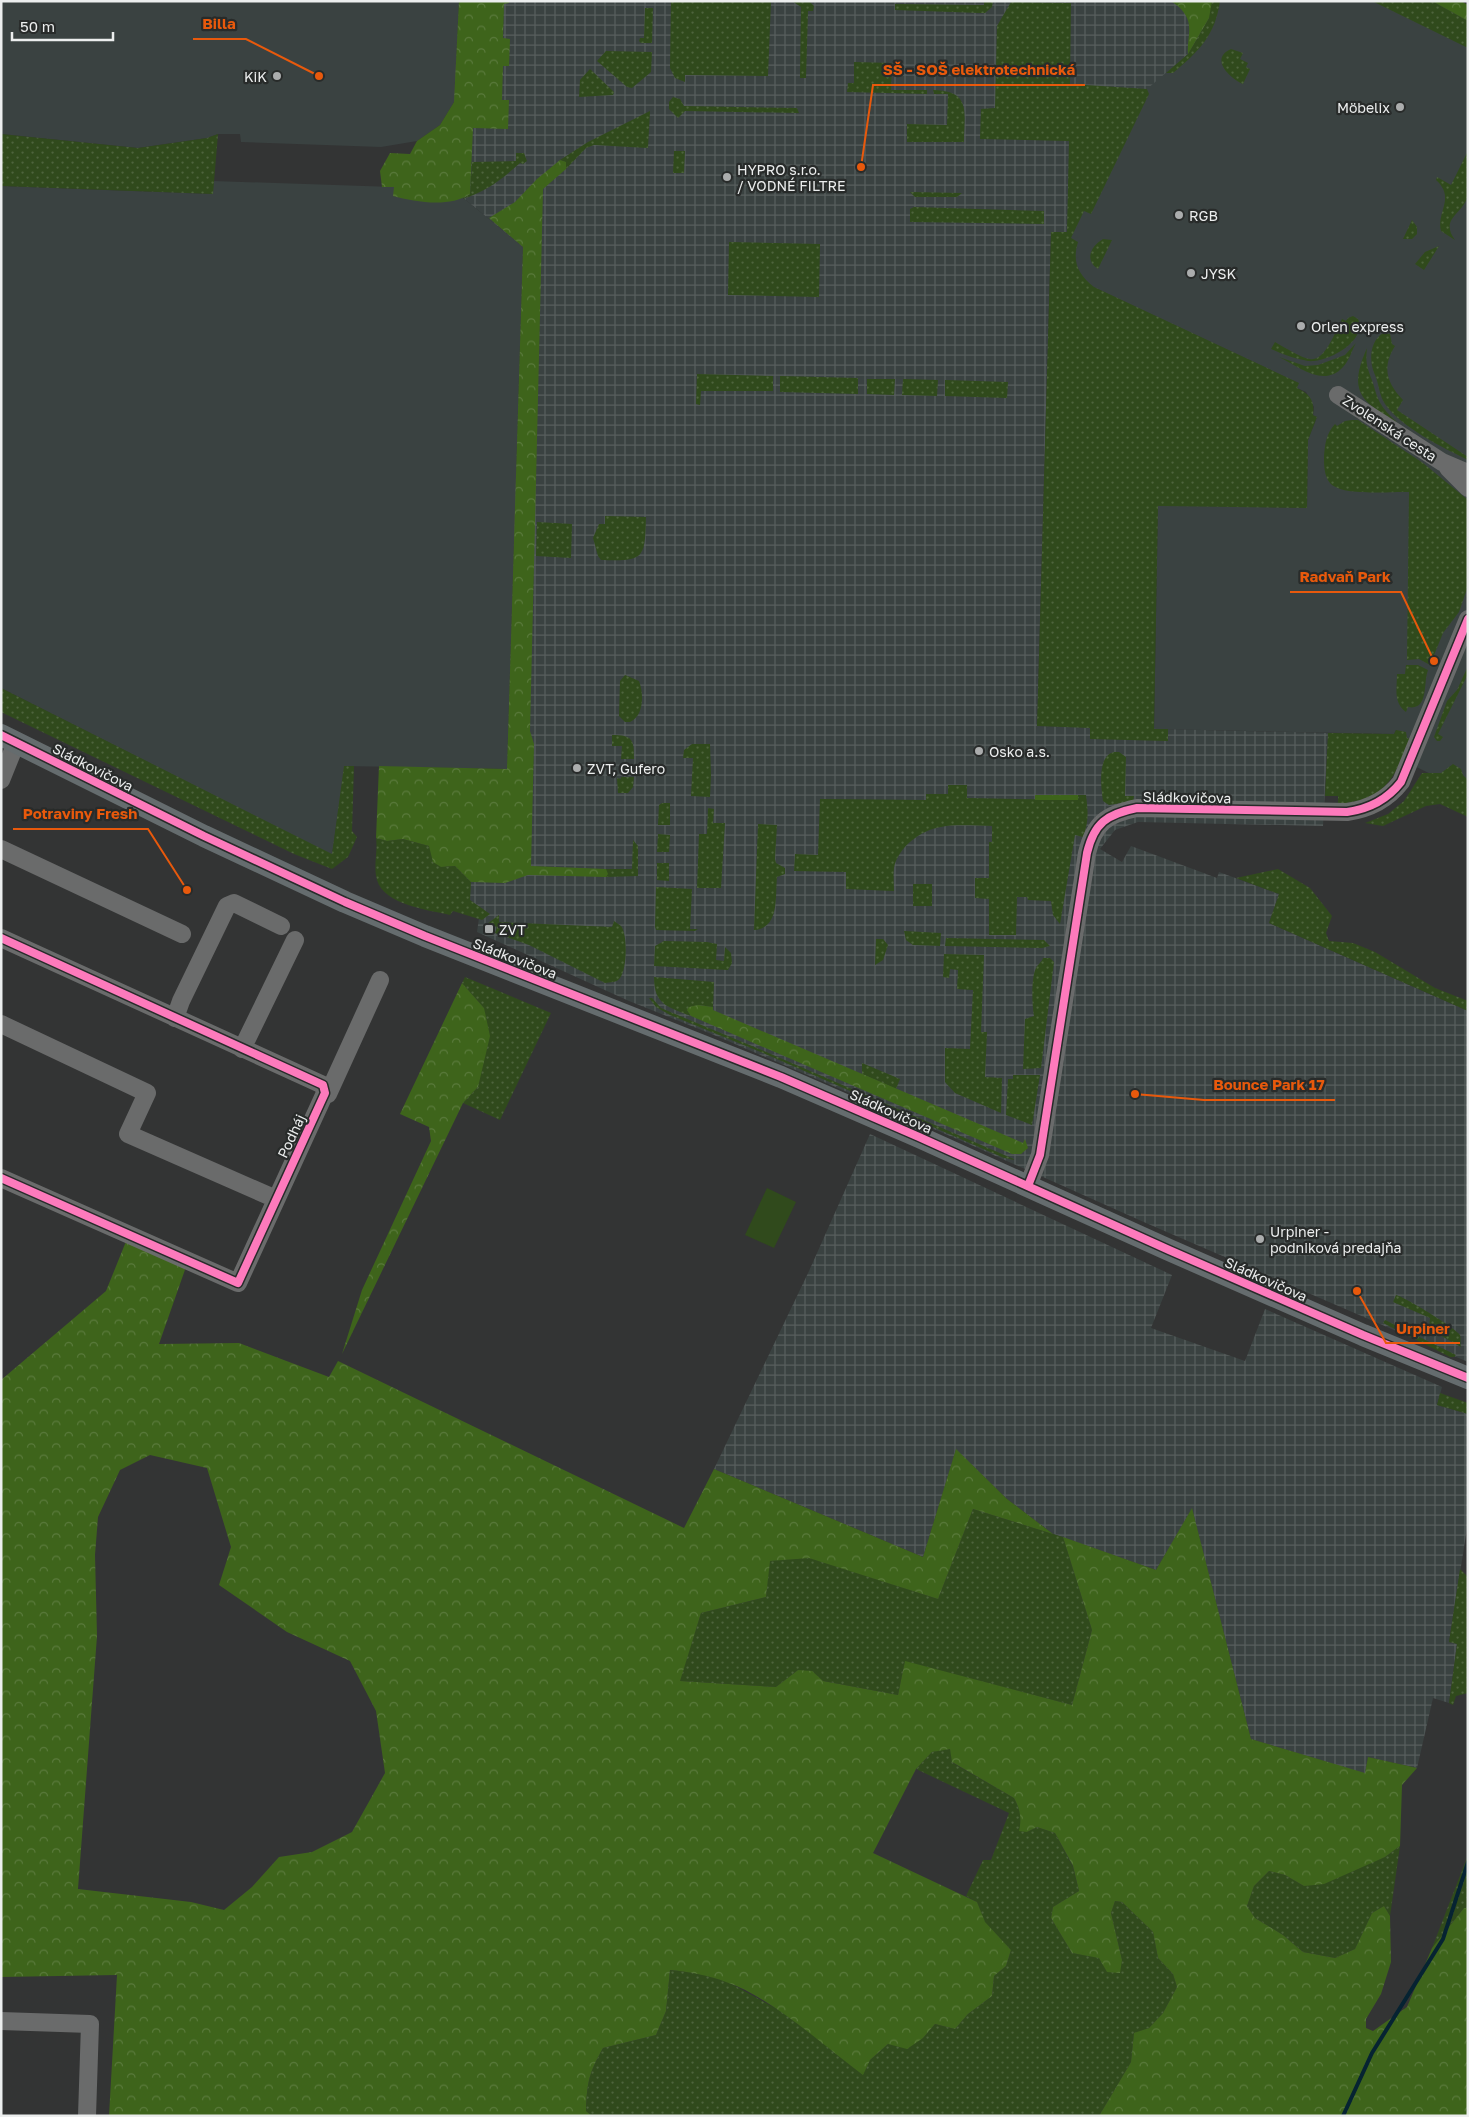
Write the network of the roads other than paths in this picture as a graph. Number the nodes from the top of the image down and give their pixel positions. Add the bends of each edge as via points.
1 (1338, 394) dead end
2 (1442, 462) junction
3 (1468, 473) edge
4 (1468, 488) edge
5 (1468, 619) edge
6 (9, 739) edge
7 (1, 780) edge
8 (1, 849) edge
9 (281, 926) dead end
10 (182, 934) dead end
11 (1, 938) edge
12 (295, 940) dead end
13 (380, 980) dead end
14 (175, 1018) junction
15 (1, 1024) edge
16 (242, 1049) junction
17 (328, 1094) dead end
18 (1, 1178) edge
19 (1028, 1186) junction
20 (276, 1199) junction
21 (1468, 1378) edge
22 (1, 2021) edge
23 (87, 2116) edge

1 - 2 street, Zvolenská cesta
2 - 3 street, Zvolenská cesta
2 - 4 street, Zvolenská cesta
5 - 19 street, Sládkovičova via 1400,782 1394,791 1377,803 1346,812 1137,808 1105,819 1095,829 1087,853 1040,1155
6 - 7 street, Sládkovičova
6 - 19 main road, Sládkovičova via 345,902 781,1077
8 - 10 street
9 - 14 street via 234,903 227,906
11 - 14 street, Podháj
12 - 16 street
13 - 17 street
14 - 16 street, Podháj
15 - 20 street via 147,1093 128,1134
16 - 20 street, Podháj via 324,1085 325,1093
18 - 20 street, Podháj via 238,1283
19 - 21 main road, Sládkovičova via 1363,1335
22 - 23 street via 90,2024

